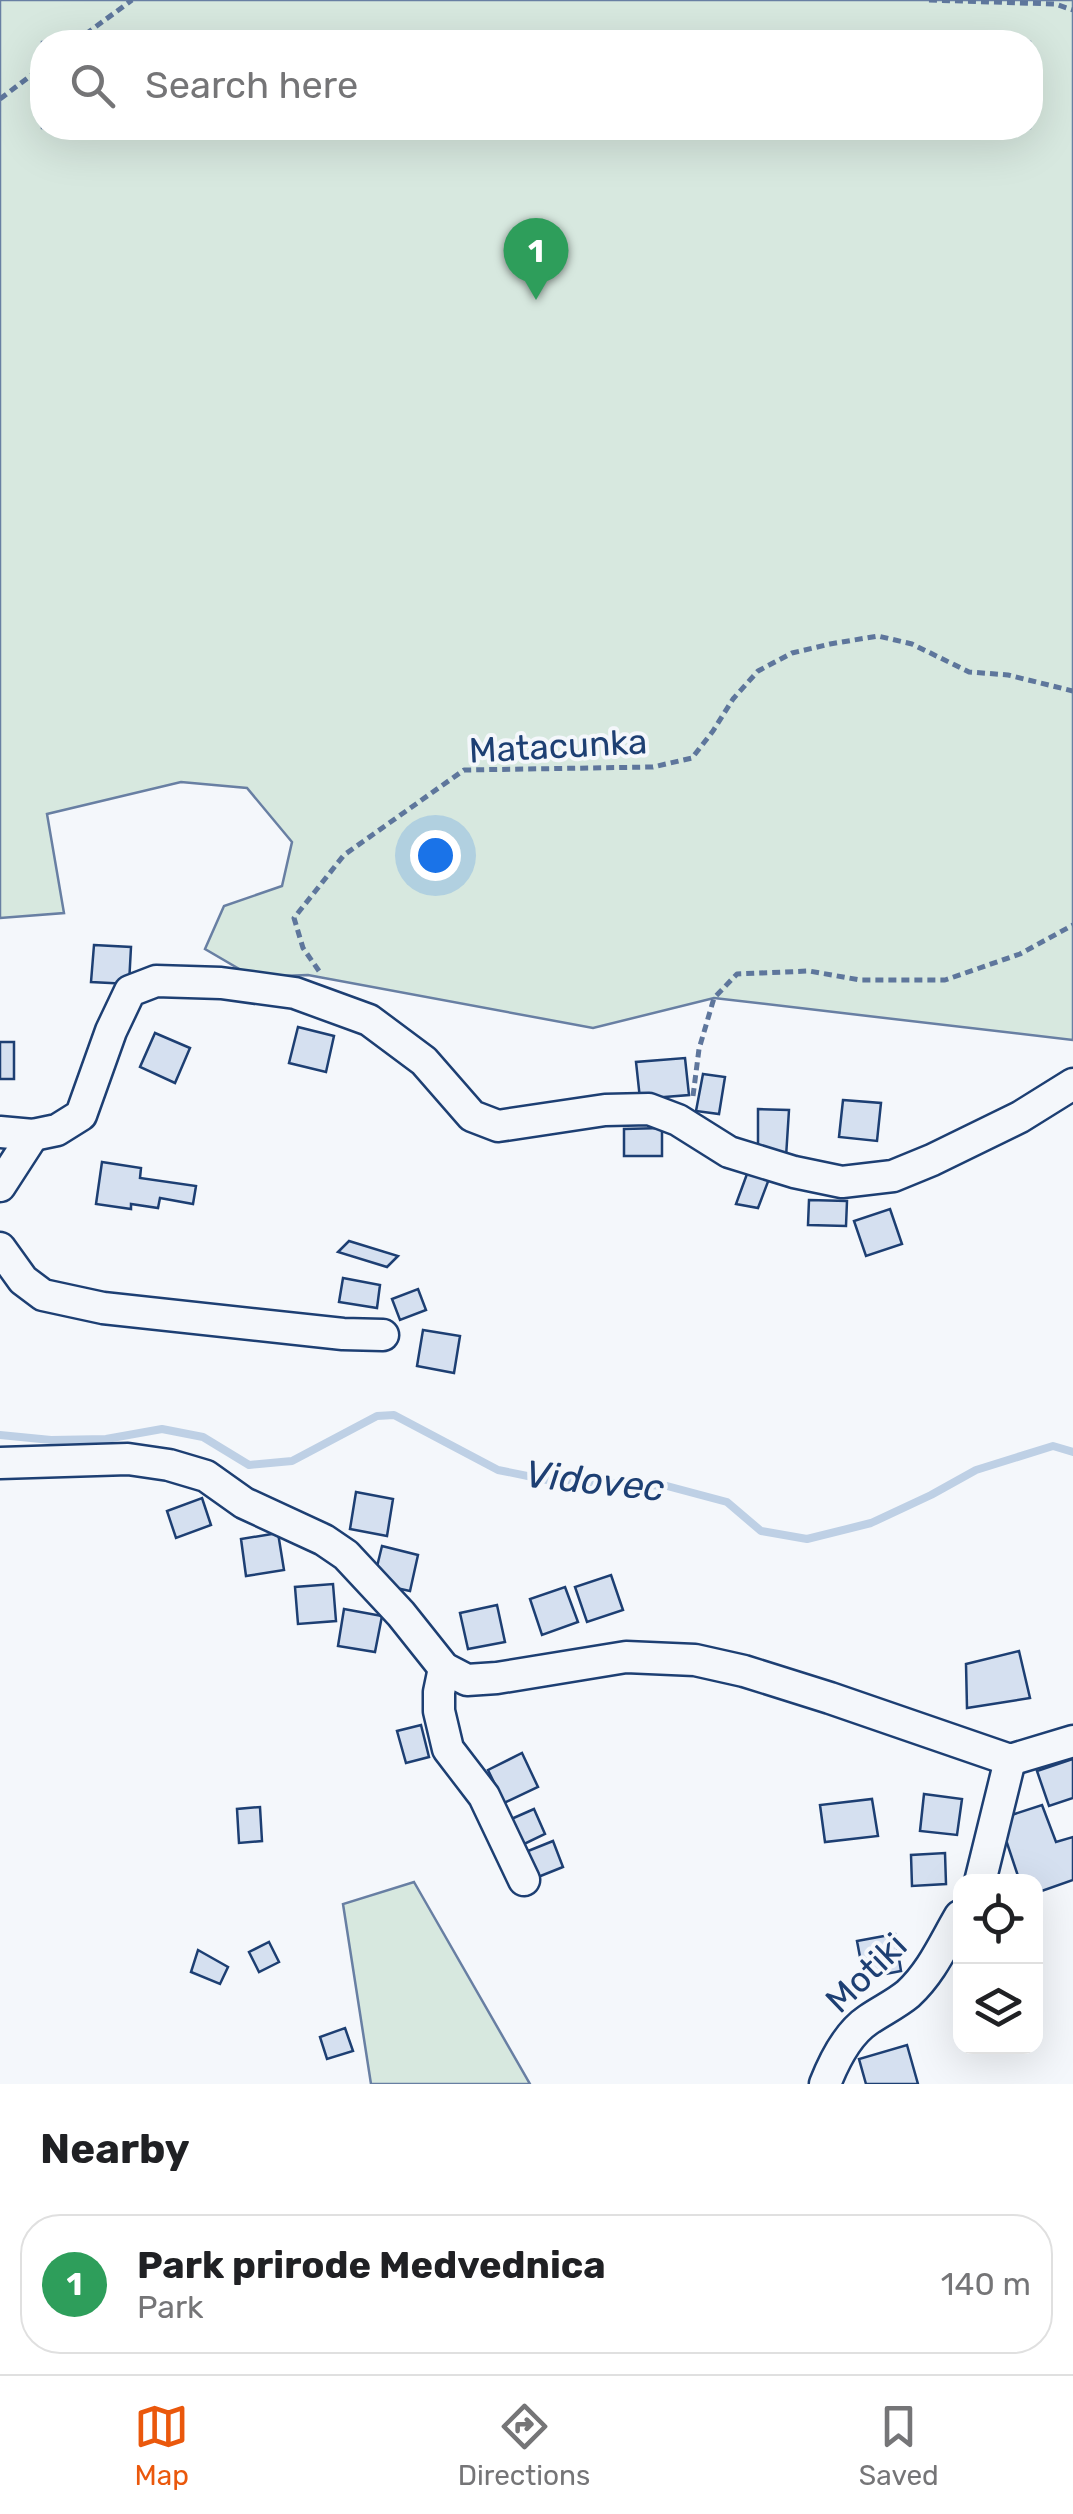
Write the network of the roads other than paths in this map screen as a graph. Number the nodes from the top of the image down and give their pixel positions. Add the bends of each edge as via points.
1 (1073, 1084) edge
2 (0, 1132) edge
3 (33, 1135) junction
4 (3, 1173) edge
5 (0, 1248) edge
6 (383, 1336) dead end
7 (0, 1462) edge
8 (444, 1668) junction
9 (1073, 1741) edge
10 (1010, 1760) junction
11 (982, 1874) edge
12 (524, 1880) dead end
13 (953, 1929) edge
14 (824, 2084) edge

1 - 3 street via 932,1160 893,1176 842,1182 729,1152 649,1109 498,1126 472,1116 424,1061 368,1020 294,993 156,980 130,991 81,1114 57,1130
2 - 3 street
3 - 4 street
5 - 6 street via 23,1280 58,1298
7 - 8 street via 128,1459 206,1476 346,1556
8 - 10 street via 467,1680 626,1656 695,1660
8 - 12 street via 439,1712 448,1749 484,1796
9 - 10 street
10 - 11 street
13 - 14 street, Motiki via 906,1996 848,2041

